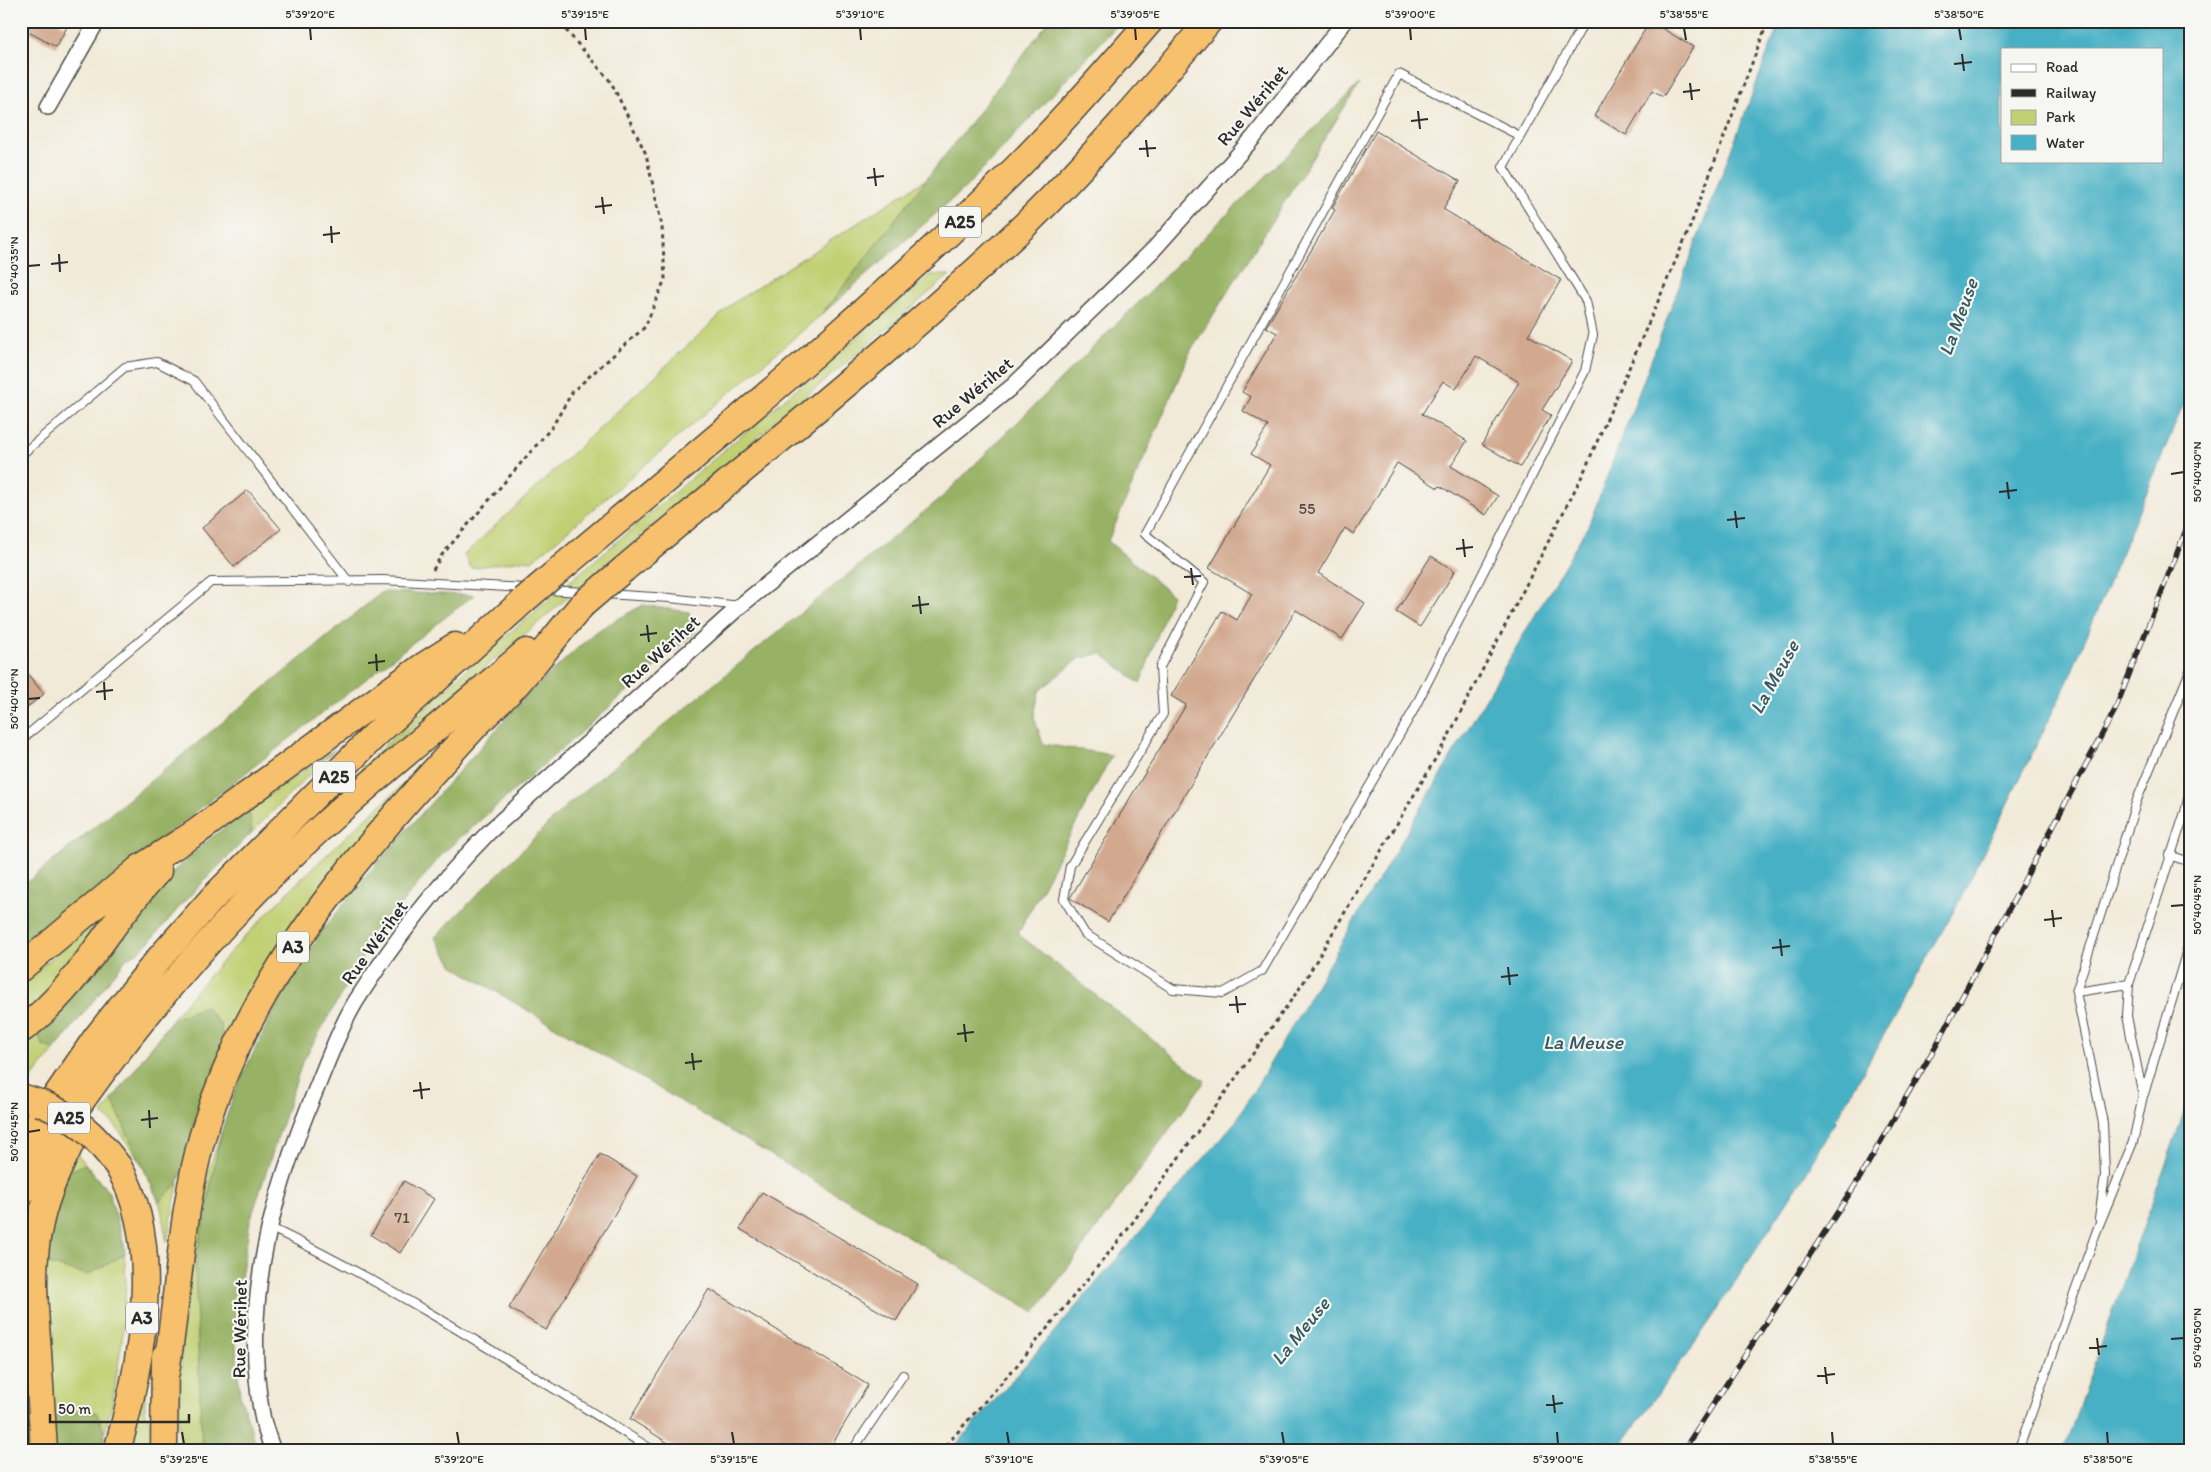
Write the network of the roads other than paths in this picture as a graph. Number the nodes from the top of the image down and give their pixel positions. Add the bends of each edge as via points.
1 (97, 21) edge
2 (1150, 21) edge
3 (1209, 21) edge
4 (1345, 21) edge
5 (1585, 21) edge
6 (48, 107) dead end
7 (1520, 136) junction
8 (21, 455) edge
9 (349, 582) junction
10 (522, 602) junction
11 (582, 605) junction
12 (740, 606) junction
13 (2190, 671) edge
14 (2190, 692) edge
15 (2190, 711) edge
16 (21, 740) edge
17 (2190, 790) edge
18 (195, 832) junction
19 (2169, 855) junction
20 (2190, 862) edge
21 (2190, 940) edge
22 (21, 968) edge
23 (2128, 984) junction
24 (2076, 992) junction
25 (21, 1030) edge
26 (122, 1046) junction
27 (2143, 1096) junction
28 (21, 1097) edge
29 (21, 1147) edge
30 (124, 1176) junction
31 (21, 1193) edge
32 (269, 1227) junction
33 (2097, 1230) junction
34 (166, 1372) junction
35 (903, 1375) dead end
36 (44, 1451) edge
37 (118, 1451) edge
38 (164, 1451) edge
39 (273, 1451) edge
40 (654, 1451) edge
41 (852, 1451) edge
42 (2018, 1451) edge

1 - 6 street
2 - 10 highway, A25, bridge via 1092,89 996,189 872,305
3 - 11 highway, A25, bridge via 1121,123 1019,229 904,333
4 - 12 street, Rue Wérihet via 1254,137 1154,249 1021,378
5 - 7 lane
7 - 7 lane via 1503,167 1586,301 1594,335 1585,371 1412,713 1262,971 1223,993 1173,989 1085,934 1064,899 1070,866 1162,714 1160,667 1204,582 1145,534 1399,74
8 - 9 lane via 125,367 157,362 194,381
9 - 12 lane via 427,582 670,598
9 - 16 lane via 211,582
10 - 18 highway via 422,667
10 - 29 highway, A25 via 375,735 211,900 96,1038
11 - 26 highway, A25 via 296,852 183,972
11 - 34 highway, A3 via 336,888 310,922 264,995 229,1064 204,1131 187,1211
12 - 32 street, Rue Wérihet via 489,832 458,863 393,946 355,1003 323,1072 299,1130
13 - 24 lane via 2136,800
14 - 15 lane
17 - 19 lane
18 - 22 highway via 140,868
18 - 25 highway via 138,892 66,987
19 - 20 lane
19 - 23 lane
21 - 27 lane
23 - 24 lane
23 - 27 lane via 2127,1016
24 - 33 lane via 2104,1123 2105,1176
26 - 31 highway, A25 via 50,1145
26 - 36 highway via 61,1162 40,1224 33,1291
27 - 33 lane via 2133,1142
28 - 30 highway, A3, bridge via 73,1119 97,1139
30 - 34 highway, A3 via 151,1216 162,1276
30 - 37 highway, A3 via 139,1220 144,1303 136,1367
32 - 39 street, Rue Wérihet via 259,1275 256,1370 262,1416
32 - 40 lane via 324,1253 467,1335
33 - 42 lane
34 - 38 highway, A3
35 - 41 lane

